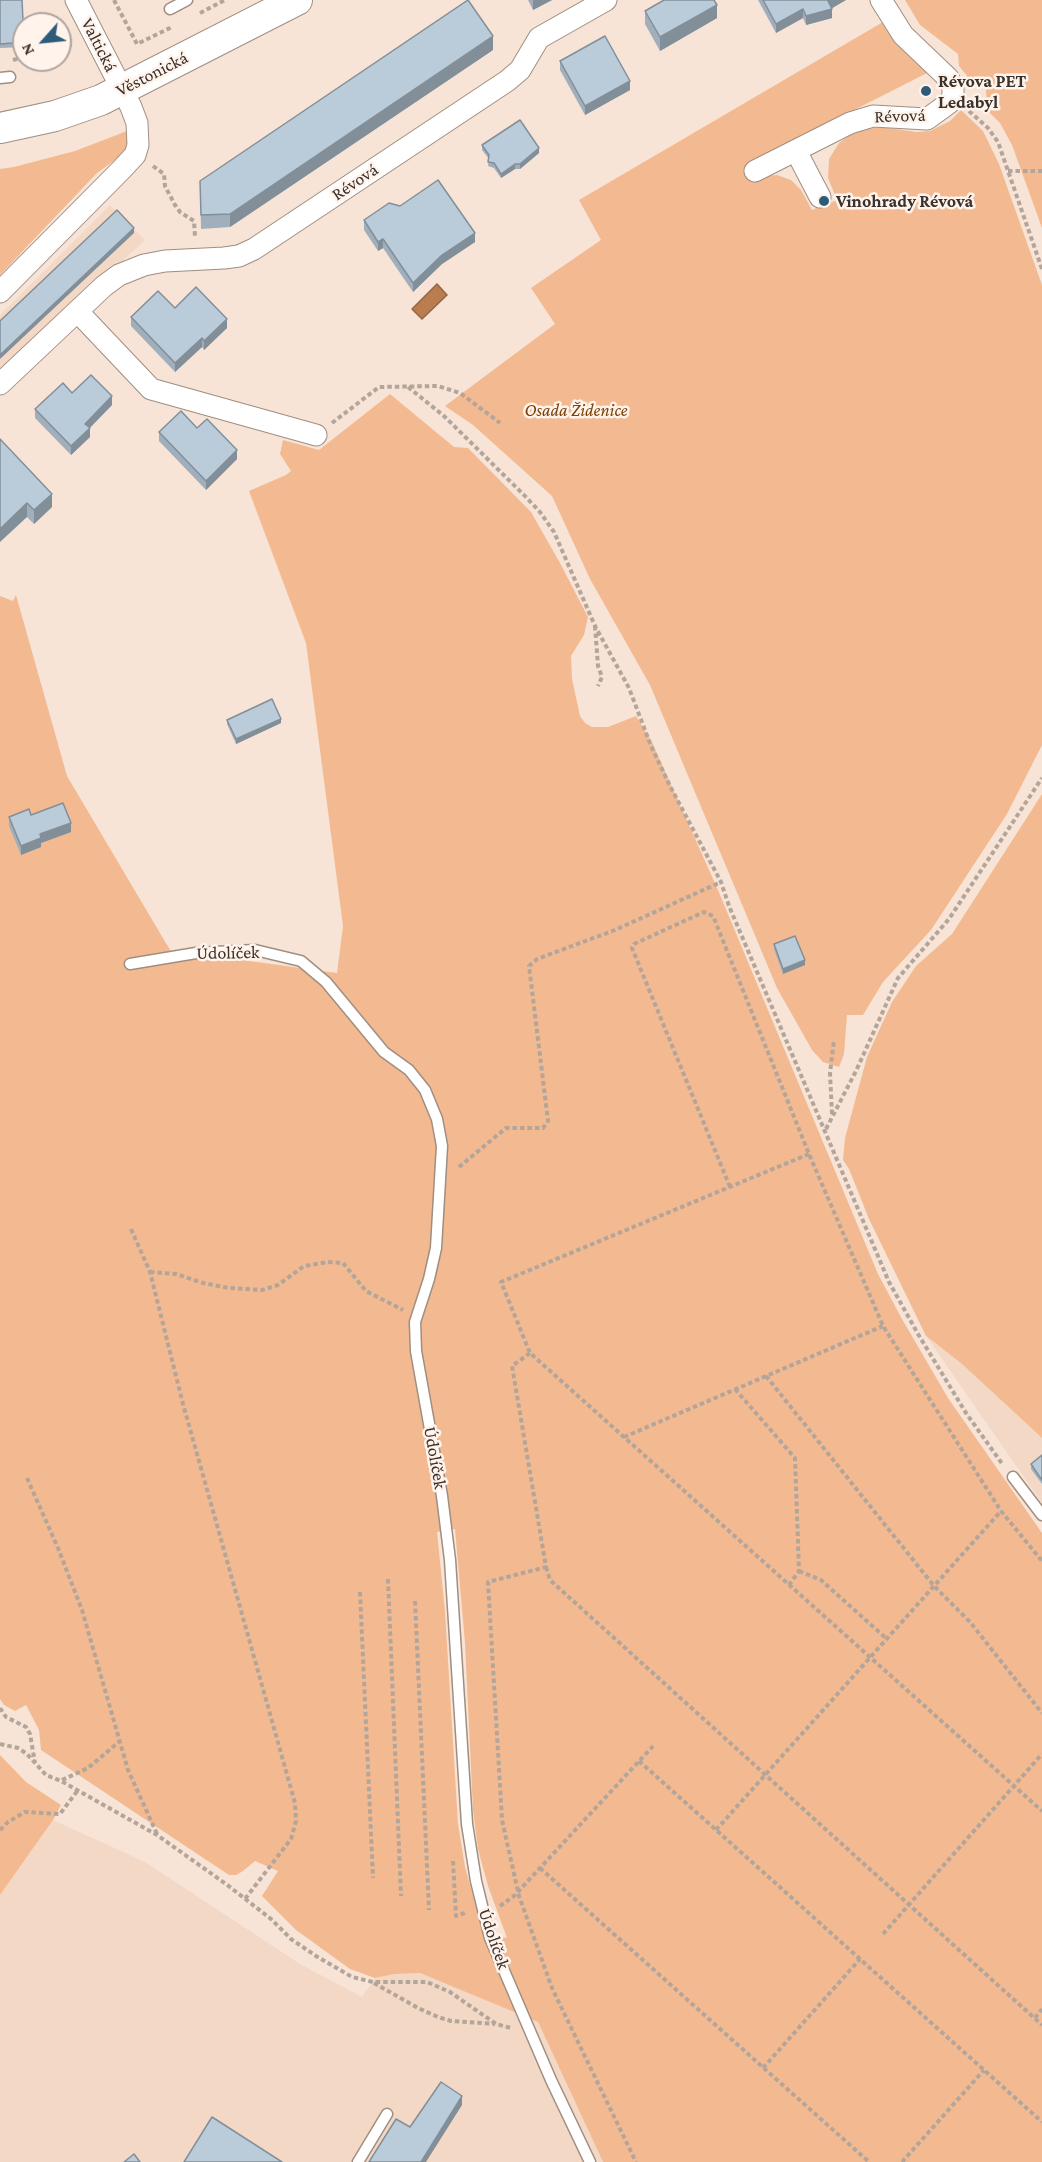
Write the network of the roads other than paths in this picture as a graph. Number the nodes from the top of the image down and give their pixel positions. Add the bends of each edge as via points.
1 (76, 0) edge
2 (187, 0) edge
3 (297, 0) edge
4 (606, 0) edge
5 (881, 0) edge
6 (170, 9) dead end
7 (122, 90) junction
8 (0, 128) edge
9 (796, 151) junction
10 (755, 171) dead end
11 (820, 197) dead end
12 (0, 292) edge
13 (78, 312) junction
14 (0, 384) edge
15 (316, 435) road end
16 (130, 964) dead end
17 (1013, 1477) road end
18 (1042, 1515) edge
19 (387, 2114) dead end
20 (358, 2162) edge
21 (590, 2162) edge

1 - 7 street, Valtická
2 - 6 lane
3 - 7 street, Věstonická
4 - 13 street, Révová via 539,38 520,70 507,81 254,249 240,256 144,265 119,275
5 - 9 street, Révová via 903,35 948,78 953,87 952,98 927,119 873,116 850,123
7 - 8 street, Věstonická via 80,108
7 - 12 street via 137,123 135,153
9 - 10 street, Révová
9 - 11 street
13 - 14 street, Révová
13 - 15 street via 151,389
16 - 21 lane, Údolíček via 196,953 255,950 301,961 326,982 384,1052 410,1070 425,1090 437,1119 442,1146 436,1248 415,1322 416,1351 450,1560 467,1824 490,1938
17 - 18 lane
19 - 20 lane

